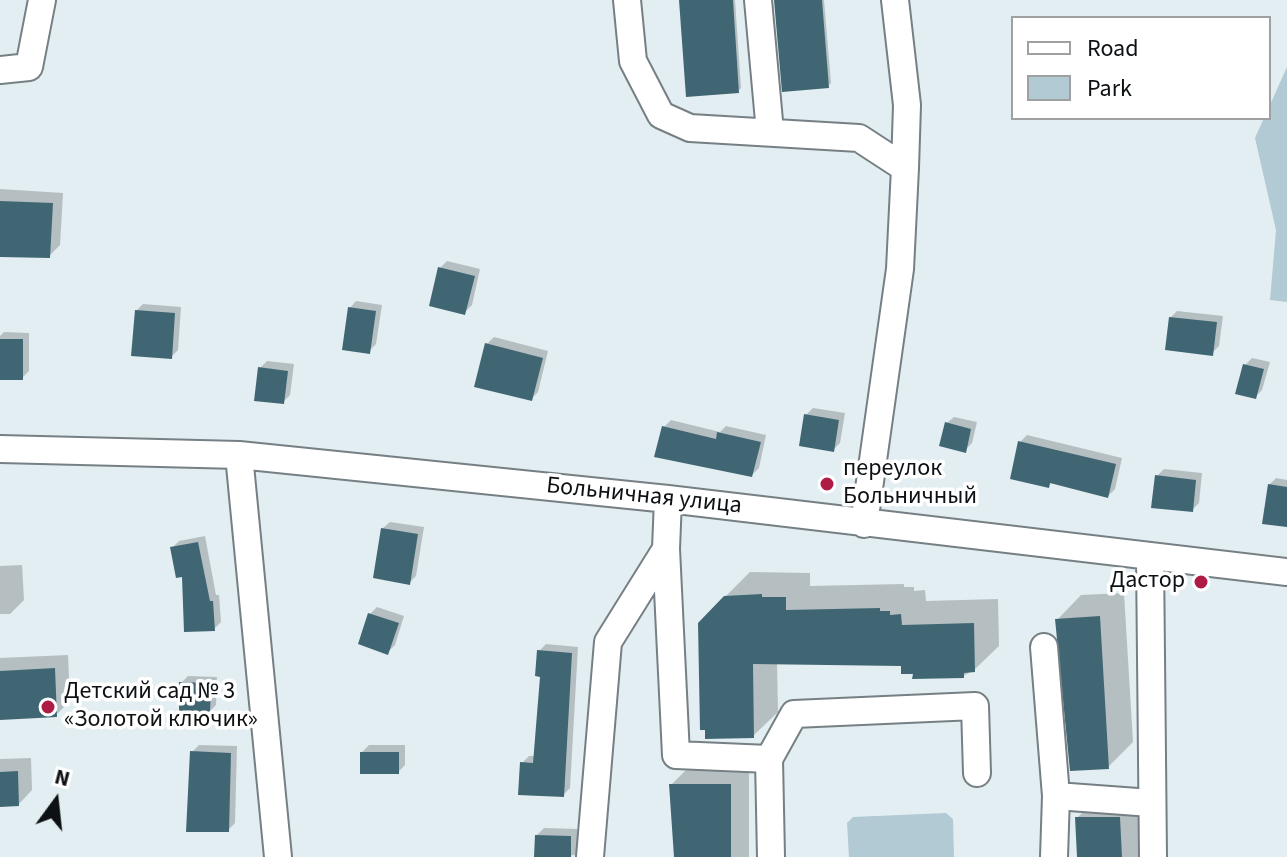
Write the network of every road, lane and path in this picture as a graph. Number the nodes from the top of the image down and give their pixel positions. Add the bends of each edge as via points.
1 (42, 0) edge
2 (627, 0) edge
3 (758, 0) edge
4 (895, 0) edge
5 (0, 70) edge
6 (770, 132) junction
7 (905, 168) junction
8 (0, 449) edge
9 (239, 455) junction
10 (668, 499) junction
11 (864, 524) junction
12 (666, 549) junction
13 (1150, 556) junction
14 (1287, 572) edge
15 (1044, 647) dead end
16 (769, 759) junction
17 (977, 773) dead end
18 (1056, 796) junction
19 (1151, 803) junction
20 (278, 857) edge
21 (590, 857) edge
22 (771, 857) edge
23 (1054, 857) edge
24 (1153, 857) edge

1 - 5 street via 29,67
2 - 6 street via 633,61 661,115 690,128
3 - 6 street
4 - 7 street via 907,105
6 - 7 street via 859,138
7 - 11 street via 900,269
8 - 9 street, Больничная улица
9 - 10 street, Больничная улица
9 - 20 street
10 - 11 street, Больничная улица
10 - 12 street
11 - 13 street, Больничная улица
12 - 16 street via 676,755
12 - 21 street via 608,642
13 - 14 street, Больничная улица
13 - 19 street
15 - 18 street
16 - 17 street via 794,714 975,706
16 - 22 street
18 - 19 street
18 - 23 street
19 - 24 street

